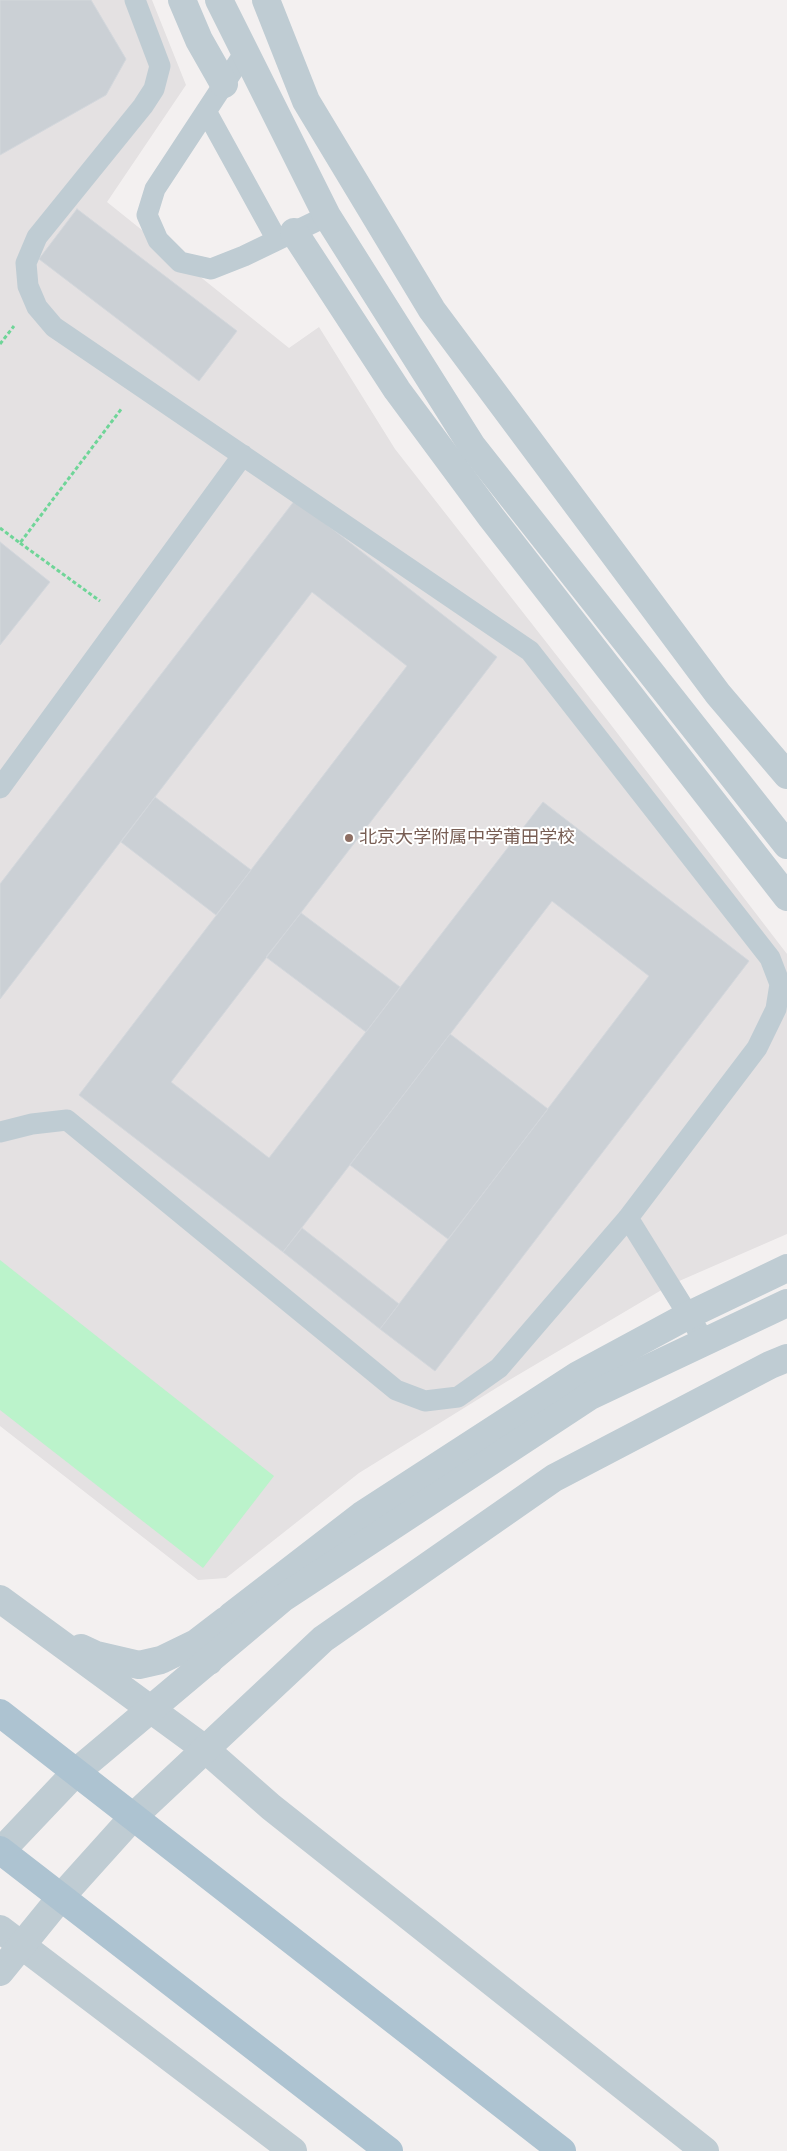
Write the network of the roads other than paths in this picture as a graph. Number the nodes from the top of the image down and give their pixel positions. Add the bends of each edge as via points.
1 (135, 0) edge
2 (182, 0) edge
3 (218, 0) edge
4 (266, 0) edge
5 (245, 52) junction
6 (224, 84) junction
7 (206, 112) junction
8 (327, 216) junction
9 (286, 236) junction
10 (243, 455) junction
11 (787, 775) edge
12 (0, 788) edge
13 (787, 845) edge
14 (787, 897) edge
15 (0, 1132) edge
16 (628, 1218) junction
17 (787, 1268) edge
18 (787, 1303) edge
19 (689, 1315) junction
20 (705, 1342) junction
21 (787, 1358) edge
22 (0, 1599) edge
23 (231, 1616) junction
24 (47, 1633) junction
25 (208, 1661) junction
26 (152, 1709) junction
27 (0, 1713) edge
28 (205, 1749) junction
29 (76, 1772) junction
30 (133, 1817) junction
31 (0, 1851) edge
32 (61, 1897) junction
33 (0, 1929) edge
34 (21, 1946) junction
35 (0, 1972) edge
36 (293, 2151) edge
37 (389, 2151) edge
38 (562, 2151) edge
39 (705, 2151) edge

1 - 10 lane via 160,66 154,89 37,237 26,262 28,286 37,307 54,327
2 - 6 street via 199,40
3 - 5 street
4 - 11 street via 306,101 432,310 718,694
5 - 6 lane
5 - 8 street
6 - 7 lane
7 - 9 lane
7 - 9 lane via 155,189 147,215 158,240 180,262 211,269
8 - 9 lane
8 - 13 street via 472,446
9 - 14 street via 491,517
10 - 12 lane
10 - 16 lane via 530,651 770,958 780,984 776,1009 767,1032
15 - 16 lane via 67,1120 396,1390 425,1401 458,1397 500,1368
16 - 19 lane
17 - 19 street
18 - 20 street
19 - 20 lane
19 - 23 street via 578,1375 362,1515
20 - 25 street via 590,1396 283,1598
21 - 28 street via 554,1478 323,1639
22 - 24 street
23 - 24 street via 196,1643 140,1666 96,1655
23 - 25 street
24 - 26 street
25 - 26 street
26 - 28 street
26 - 29 street
27 - 29 main road
28 - 30 street
28 - 39 street via 271,1807
29 - 30 main road
29 - 31 street
30 - 32 street
30 - 38 main road
31 - 32 main road
32 - 34 street
32 - 37 main road
33 - 34 street
34 - 35 street
34 - 36 street

